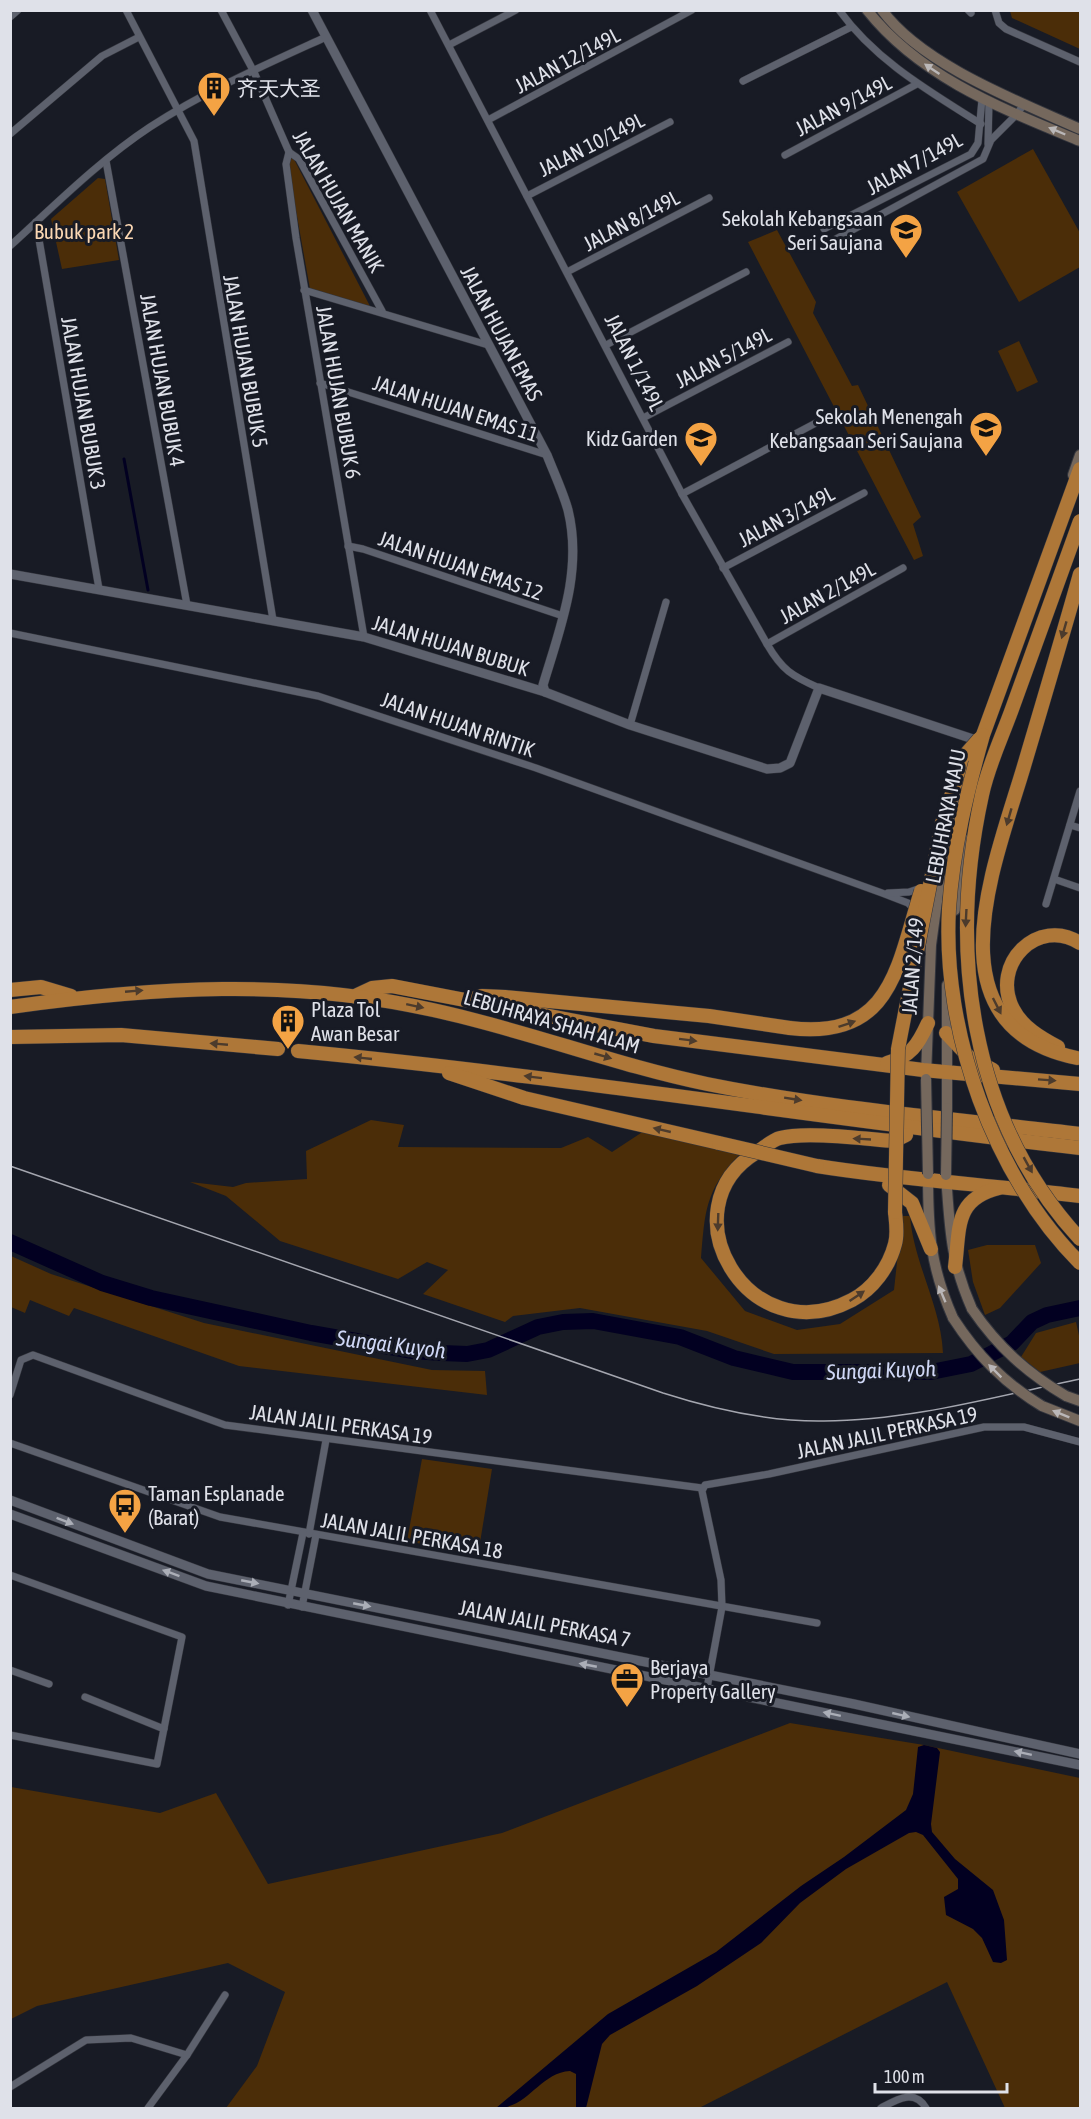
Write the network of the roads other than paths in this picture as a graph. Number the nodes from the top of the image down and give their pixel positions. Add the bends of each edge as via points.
1 (18, 10) edge
2 (126, 10) edge
3 (221, 10) edge
4 (312, 10) edge
5 (430, 10) edge
6 (516, 10) edge
7 (839, 10) edge
8 (867, 10) edge
9 (882, 10) edge
10 (995, 10) edge
11 (692, 11) edge
12 (10, 16) edge
13 (851, 27) junction
14 (139, 37) junction
15 (326, 37) junction
16 (449, 45) junction
17 (1080, 62) edge
18 (254, 72) junction
19 (743, 81) dead end
20 (917, 84) junction
21 (985, 100) junction
22 (1024, 104) junction
23 (178, 109) junction
24 (1017, 114) junction
25 (488, 120) junction
26 (670, 122) dead end
27 (981, 124) junction
28 (1080, 129) edge
29 (10, 134) edge
30 (1080, 141) edge
31 (988, 146) junction
32 (289, 152) junction
33 (785, 155) dead end
34 (106, 161) junction
35 (527, 196) junction
36 (709, 198) dead end
37 (36, 222) junction
38 (824, 229) dead end
39 (834, 240) dead end
40 (10, 246) edge
41 (567, 272) junction
42 (746, 272) dead end
43 (304, 290) junction
44 (382, 311) junction
45 (788, 342) dead end
46 (488, 345) junction
47 (606, 345) junction
48 (320, 383) junction
49 (829, 416) dead end
50 (643, 418) junction
51 (547, 455) junction
52 (1080, 464) edge
53 (864, 493) dead end
54 (682, 494) junction
55 (1080, 521) edge
56 (1080, 534) edge
57 (348, 546) junction
58 (723, 568) junction
59 (903, 568) dead end
60 (11, 571) edge
61 (1080, 574) edge
62 (99, 589) junction
63 (666, 602) dead end
64 (187, 605) junction
65 (563, 616) junction
66 (273, 620) junction
67 (10, 633) edge
68 (364, 637) junction
69 (766, 644) junction
70 (819, 687) junction
71 (545, 692) junction
72 (630, 725) junction
73 (981, 738) junction
74 (1080, 792) edge
75 (942, 824) junction
76 (1070, 825) junction
77 (1080, 828) edge
78 (940, 875) junction
79 (1054, 879) junction
80 (1080, 888) edge
81 (882, 893) junction
82 (1046, 904) dead end
83 (1080, 943) edge
84 (931, 945) junction
85 (10, 990) edge
86 (357, 995) junction
87 (76, 998) junction
88 (465, 1001) junction
89 (10, 1007) edge
90 (928, 1023) junction
91 (946, 1033) junction
92 (10, 1037) edge
93 (278, 1049) dead end
94 (298, 1051) dead end
95 (1078, 1059) edge
96 (421, 1064) junction
97 (882, 1064) junction
98 (926, 1074) junction
99 (947, 1075) junction
100 (1008, 1078) junction
101 (1080, 1084) edge
102 (918, 1129) junction
103 (1080, 1134) edge
104 (1080, 1148) edge
105 (872, 1175) junction
106 (928, 1176) junction
107 (946, 1178) junction
108 (1004, 1187) junction
109 (1080, 1196) edge
110 (1080, 1239) edge
111 (931, 1249) junction
112 (1080, 1263) edge
113 (955, 1267) junction
114 (10, 1395) edge
115 (1080, 1401) edge
116 (1080, 1421) edge
117 (326, 1440) junction
118 (1080, 1442) edge
119 (10, 1443) edge
120 (702, 1490) junction
121 (10, 1500) edge
122 (10, 1514) edge
123 (309, 1534) junction
124 (10, 1575) edge
125 (291, 1590) junction
126 (304, 1593) junction
127 (288, 1605) junction
128 (302, 1607) junction
129 (722, 1607) junction
130 (817, 1623) dead end
131 (10, 1670) edge
132 (710, 1674) junction
133 (49, 1684) dead end
134 (707, 1688) junction
135 (85, 1697) dead end
136 (164, 1729) junction
137 (10, 1735) edge
138 (1080, 1754) edge
139 (1080, 1765) edge
140 (225, 1995) dead end
141 (187, 2055) junction
142 (10, 2087) edge
143 (148, 2109) edge
144 (881, 2109) edge
145 (926, 2109) edge

1 - 12 street
2 - 14 street, JALAN HUJAN BUBUK 5
3 - 18 street, JALAN HUJAN MANIK
4 - 15 street, JALAN HUJAN EMAS
5 - 16 street, JALAN 1/149L
6 - 16 street
7 - 13 street
21 -> 8 main road via 912,55
9 - 22 main road via 918,44 958,71
10 - 17 street via 999,23 1006,29
11 - 25 street, JALAN 12/149L
13 - 19 street
13 - 20 street
14 - 23 street, JALAN HUJAN BUBUK 5
14 - 29 street via 102,56
15 - 18 street
15 - 46 street, JALAN HUJAN EMAS
16 - 25 street, JALAN 1/149L
18 - 23 street
18 - 32 street, JALAN HUJAN MANIK
20 - 27 street
20 - 33 street, JALAN 9/149L
21 - 24 main road
21 - 27 street, JALAN 7/149L
21 - 31 street
22 - 24 street
22 - 28 main road
23 - 34 street
23 - 66 street, JALAN HUJAN BUBUK 5 via 194,141
30 -> 24 main road
24 - 31 street
25 - 35 street, JALAN 1/149L
26 - 35 street, JALAN 10/149L
27 - 38 street, JALAN 7/149L via 978,143 971,154
31 - 39 street via 983,159 976,164
32 - 43 street, JALAN HUJAN BUBUK 6 via 286,164
32 - 44 street, JALAN HUJAN MANIK via 299,159
34 - 37 street
34 - 64 street, JALAN HUJAN BUBUK 4
35 - 41 street, JALAN 1/149L
36 - 41 street, JALAN 8/149L
37 - 40 street
37 - 62 street, JALAN HUJAN BUBUK 3
41 - 47 street, JALAN 1/149L
42 - 47 street
43 - 44 street
43 - 48 street, JALAN HUJAN BUBUK 6
44 - 46 street
45 - 50 street, JALAN 5/149L
46 - 51 street, JALAN HUJAN EMAS
47 - 50 street, JALAN 1/149L
48 - 51 street, JALAN HUJAN EMAS 11
48 - 57 street, JALAN HUJAN BUBUK 6
49 - 54 street
50 - 54 street, JALAN 1/149L
51 - 65 street, JALAN HUJAN EMAS via 567,508 573,542 574,567
52 - 73 highway, LEBUHRAYA MAJU
53 - 58 street, JALAN 3/149L
54 - 58 street, JALAN 1/149L
55 -> 110 highway, LEBUHRAYA MAJU, bridge via 982,792 970,861 966,924 971,1000 991,1085 1011,1134 1041,1188
56 - 91 main road, JALAN 2/149 via 1000,737 974,818 950,938
57 - 65 street, JALAN HUJAN EMAS 12
57 - 68 street, JALAN HUJAN BUBUK 6
58 - 69 street, JALAN 1/149L
59 - 69 street, JALAN 2/149L
60 - 62 street, JALAN HUJAN BUBUK
61 -> 95 highway via 992,876 982,942 989,987 1003,1017 1047,1052
62 - 64 street, JALAN HUJAN BUBUK
63 - 72 street
64 - 66 street, JALAN HUJAN BUBUK
65 - 71 street, JALAN HUJAN EMAS via 543,685
66 - 68 street, JALAN HUJAN BUBUK
67 - 81 street, JALAN HUJAN RINTIK via 352,705
68 - 71 street, JALAN HUJAN BUBUK
69 - 70 street, JALAN 1/149L via 790,675
70 - 72 street, JALAN HUJAN BUBUK via 790,762 780,768 767,770
70 - 73 street, JALAN 1/149L
71 - 72 street, JALAN HUJAN BUBUK
73 - 75 highway, bridge via 965,755
73 - 78 main road, JALAN 2/149 via 945,843
73 - 112 highway, LEBUHRAYA MAJU, bridge via 954,857 949,911 955,1004 973,1081 992,1129 1011,1168 1049,1226
74 - 76 street
88 -> 75 highway, bridge via 482,996 505,997 709,1016 790,1028 830,1029 854,1022 873,1008 888,987
102 -> 75 highway, bridge via 894,1141 780,1138 742,1161 722,1190 717,1226 724,1258 737,1280 766,1302 797,1312 835,1309 860,1296 881,1275 896,1242 896,1212 898,1049
76 - 77 street
76 - 79 street
78 - 81 street, JALAN HUJAN RINTIK via 909,892
78 - 84 main road, JALAN 2/149
79 - 80 street
79 - 82 street
81 - 84 street, JALAN HUJAN RINTIK via 908,903 926,925
83 - 95 highway via 1056,934 1029,942 1013,959 1007,985 1012,1007 1026,1026
84 - 90 main road, JALAN 2/149
85 - 87 highway via 41,987
87 -> 86 highway, LEBUHRAYA SHAH ALAM via 229,987
86 - 88 highway via 372,988 392,986
86 -> 103 highway, LEBUHRAYA SHAH ALAM via 434,1010 651,1070 754,1093
87 - 89 highway, LEBUHRAYA SHAH ALAM
88 -> 97 highway via 654,1036
90 - 97 highway via 915,1049
90 - 98 main road, JALAN 2/149
91 - 99 main road, JALAN 2/149
91 - 100 highway via 969,1057
93 -> 92 highway via 125,1036
96 -> 94 highway, LEBUHRAYA SHAH ALAM
102 -> 96 highway, LEBUHRAYA SHAH ALAM
105 -> 96 highway, bridge via 817,1166 524,1098
97 - 98 highway
98 - 99 highway
98 - 106 main road, JALAN 2/149, bridge
99 - 100 highway
99 - 107 main road, JALAN 2/149, bridge
100 -> 101 highway
102 - 104 highway, LEBUHRAYA SHAH ALAM
105 - 106 highway
105 - 111 highway via 912,1203
106 - 107 highway
106 - 111 main road, JALAN 2/149
107 - 108 highway
107 - 113 main road, JALAN 2/149
108 - 109 highway
108 - 113 highway via 974,1197 965,1206
116 -> 111 main road, JALAN 2/149, bridge via 1042,1406 998,1375 970,1345 938,1284
113 - 115 main road, JALAN 2/149, bridge via 972,1309 1012,1359 1027,1372
114 - 117 street, JALAN JALIL PERKASA 19 via 21,1360 33,1355 225,1425
117 - 120 street, JALAN JALIL PERKASA 19
117 - 123 street
118 - 120 street, JALAN JALIL PERKASA 19 via 1024,1427 984,1427 769,1474 707,1483
119 - 123 street, JALAN JALIL PERKASA 18 via 220,1517
120 - 129 street via 721,1580
121 -> 125 street, JALAN JALIL PERKASA 7 via 208,1574
127 -> 122 street, JALAN JALIL PERKASA 7 via 206,1586
123 - 125 street
123 - 126 street
123 - 129 street, JALAN JALIL PERKASA 18
124 - 136 street via 182,1637
125 - 126 street, JALAN JALIL PERKASA 7
125 - 127 street
126 - 128 street
126 -> 132 street, JALAN JALIL PERKASA 7
127 - 128 street, JALAN JALIL PERKASA 7
134 -> 128 street, JALAN JALIL PERKASA 7
129 - 130 street, JALAN JALIL PERKASA 18
129 - 132 street
131 - 133 street
132 - 134 street
132 -> 138 street, JALAN JALIL PERKASA 7
139 -> 134 street, JALAN JALIL PERKASA 7
135 - 136 street
136 - 137 street via 158,1764
140 - 141 street
141 - 142 street via 131,2038 86,2040
141 - 143 street
144 - 145 street via 902,2096 913,2097

